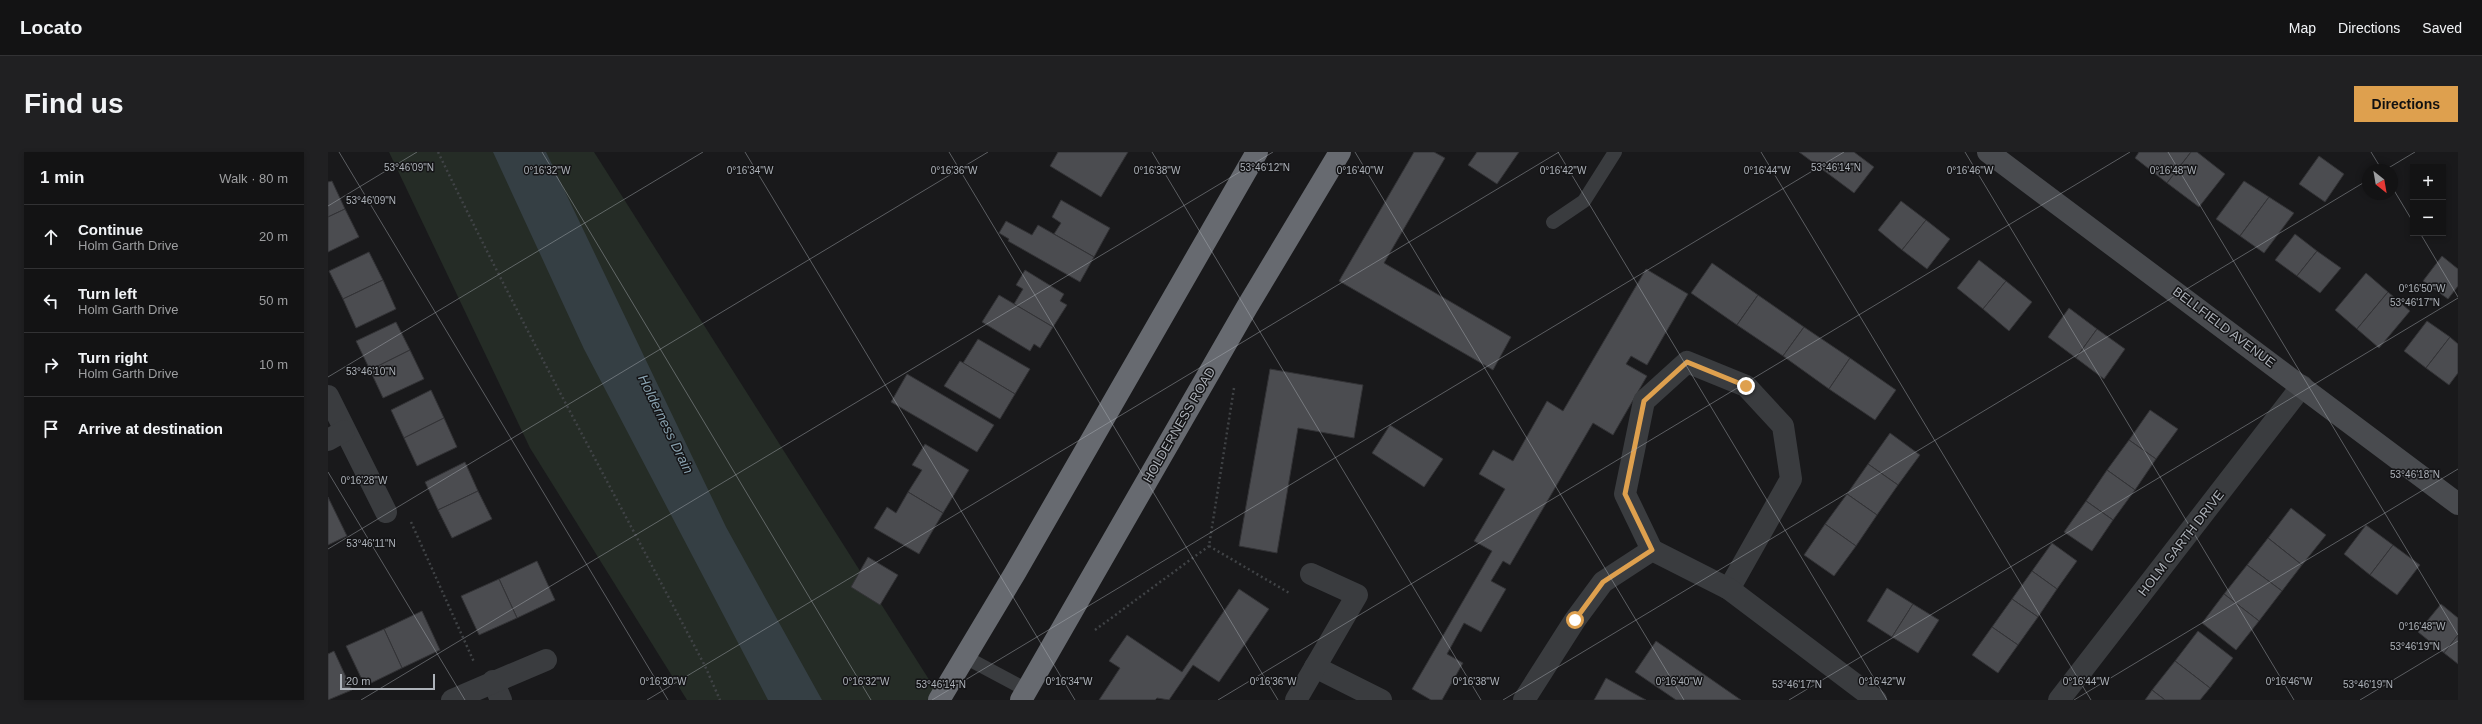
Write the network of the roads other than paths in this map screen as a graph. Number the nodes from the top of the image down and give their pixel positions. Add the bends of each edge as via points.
1 (1257, 152) edge
2 (1340, 152) edge
3 (1615, 152) edge
4 (1988, 152) edge
5 (1553, 222) dead end
6 (2302, 386) junction
7 (328, 396) edge
8 (336, 436) edge
9 (2458, 504) edge
10 (386, 512) road end
11 (1652, 550) junction
12 (1311, 574) road end
13 (1729, 589) junction
14 (965, 657) junction
15 (546, 660) dead end
16 (1315, 667) junction
17 (493, 689) edge
18 (1024, 695) edge
19 (452, 700) edge
20 (939, 700) edge
21 (1296, 700) edge
22 (1381, 700) edge
23 (1524, 700) edge
24 (1876, 700) edge
25 (2059, 700) edge

1 - 14 highway
2 - 18 highway, HOLDERNESS ROAD via 1247,307
3 - 5 lane via 1584,201
4 - 6 street, BELLFIELD AVENUE
6 - 9 street, BELLFIELD AVENUE
6 - 25 street, HOLM GARTH DRIVE
7 - 8 street
8 - 10 street
11 - 13 street
11 - 13 street via 1625,494 1644,401 1687,362 1746,386 1783,426 1791,479
11 - 23 street via 1603,582 1575,620
12 - 16 street via 1357,595
13 - 24 street
14 - 18 lane
14 - 20 highway
15 - 17 street
16 - 21 street
16 - 22 street
17 - 19 street

